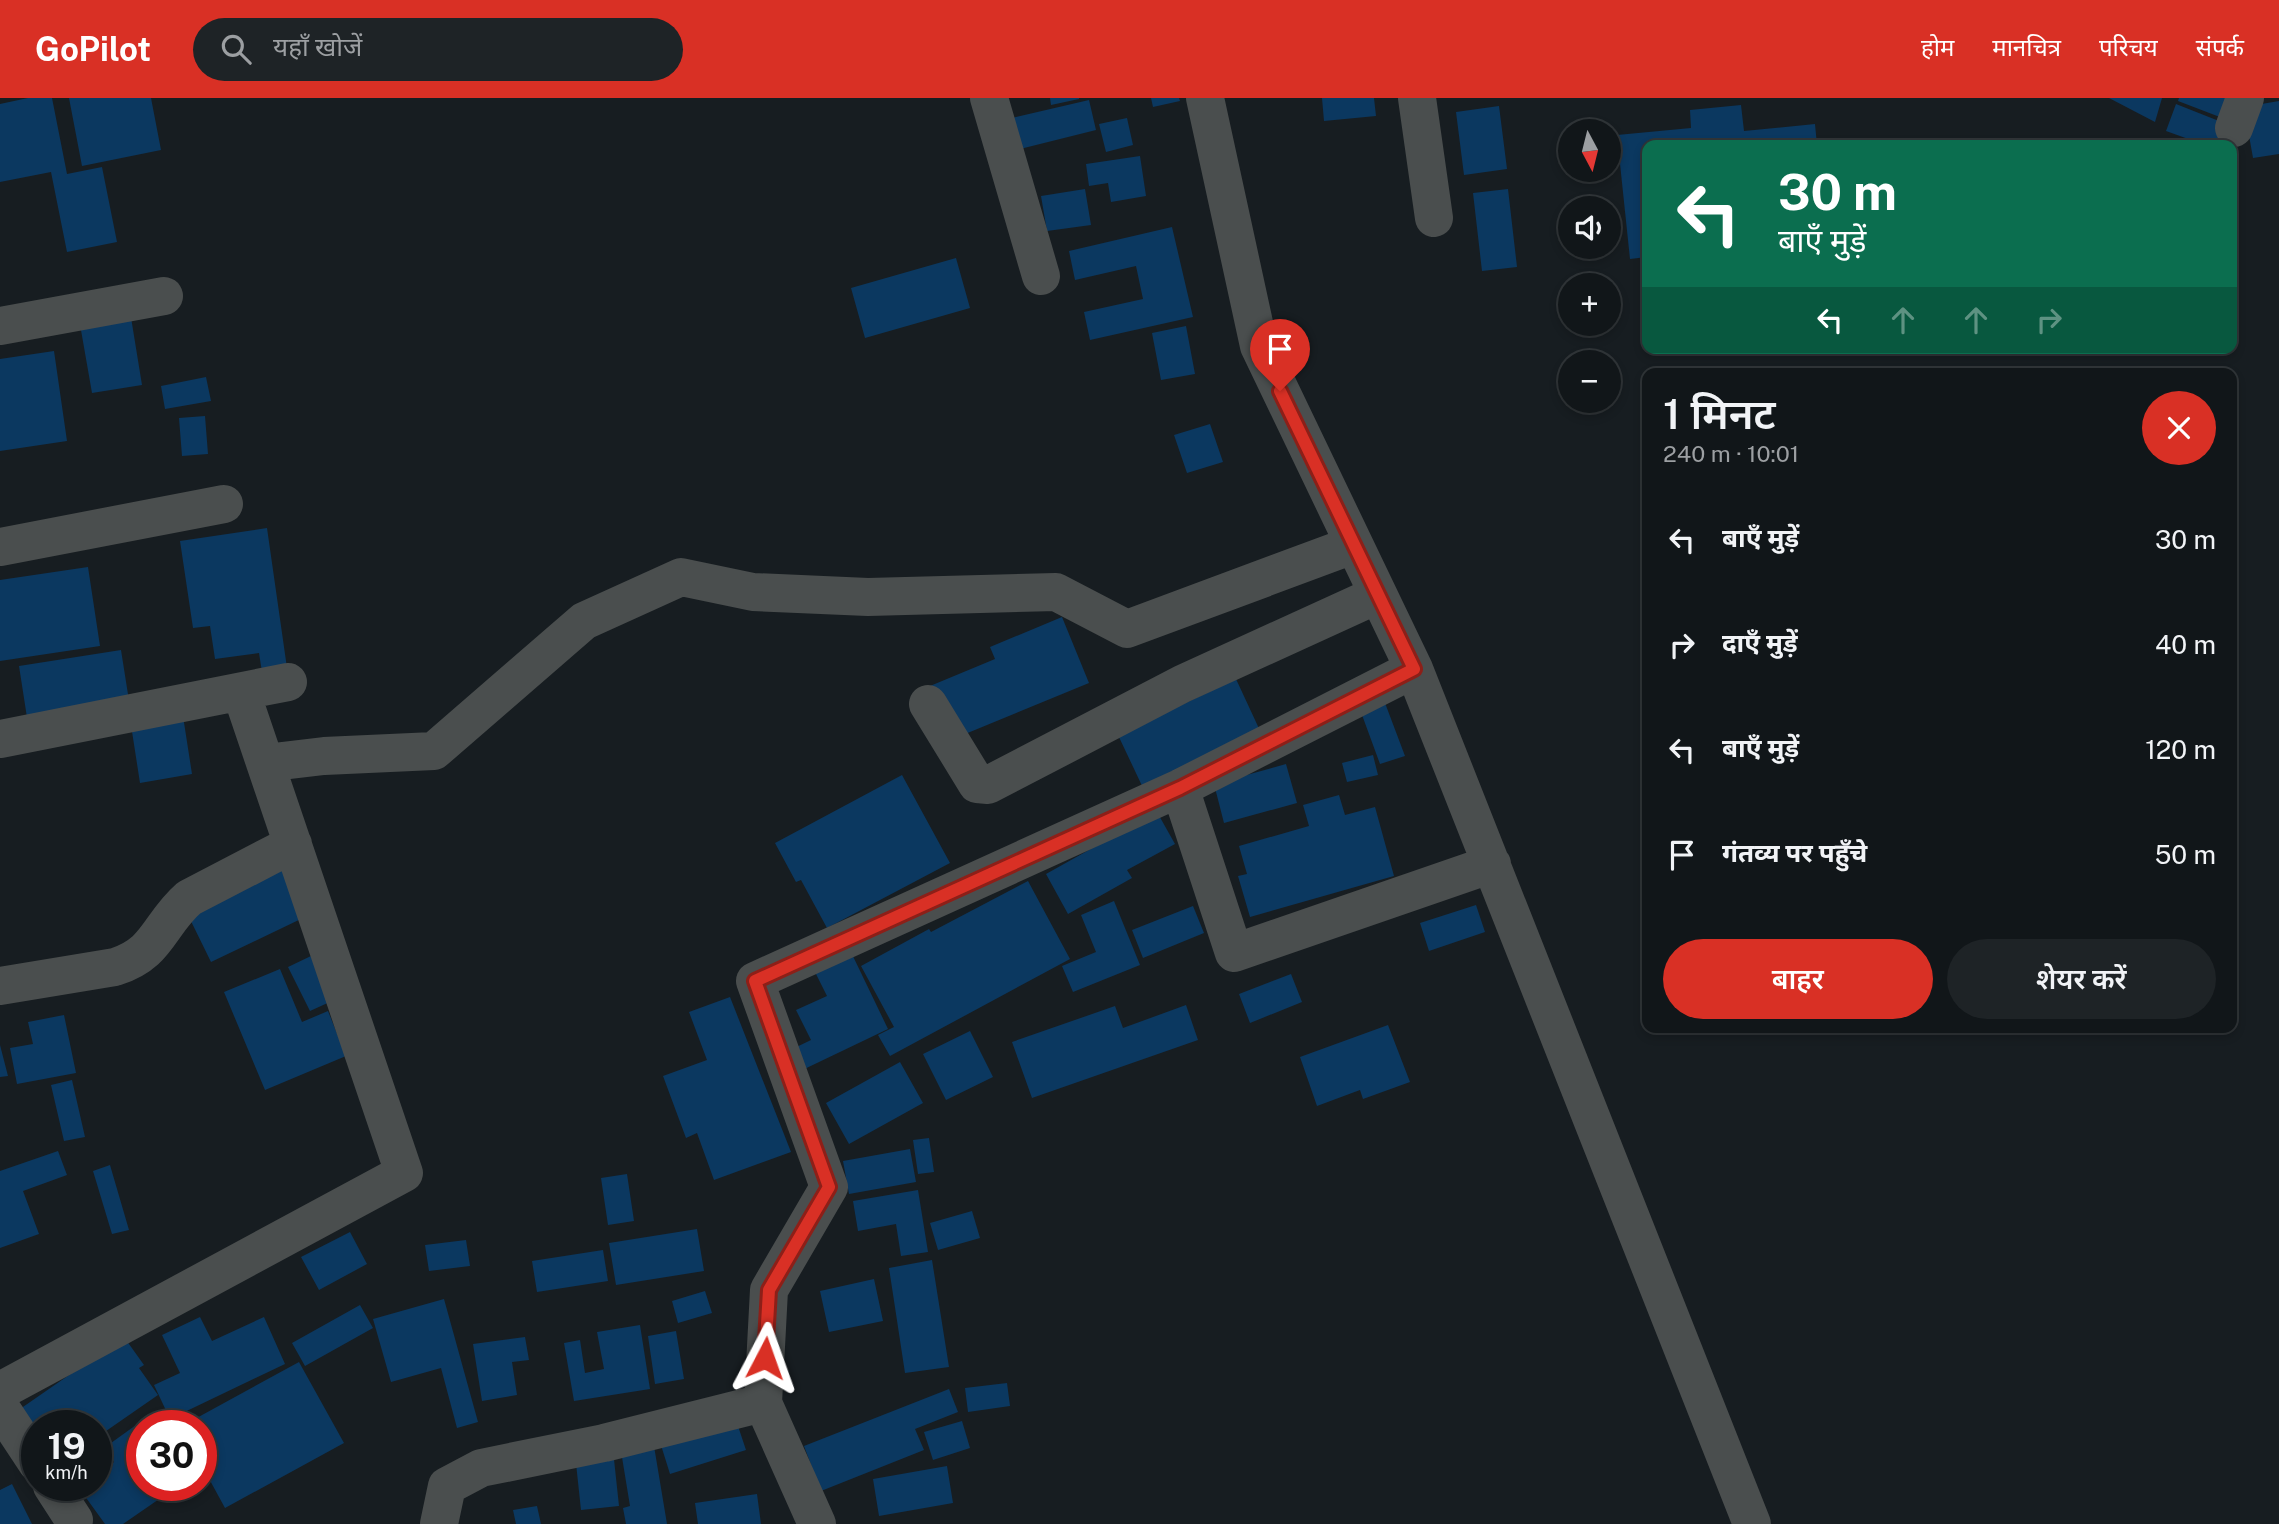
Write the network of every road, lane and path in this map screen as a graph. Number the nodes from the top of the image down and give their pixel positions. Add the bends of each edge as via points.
1 (989, 98) edge
2 (1205, 98) edge
3 (1417, 98) edge
4 (1434, 218) dead end
5 (1041, 276) dead end
6 (164, 296) dead end
7 (0, 326) edge
8 (225, 505) dead end
9 (1353, 545) junction
10 (0, 547) edge
11 (1377, 595) junction
12 (1414, 669) junction
13 (288, 682) dead end
14 (241, 692) junction
15 (928, 704) dead end
16 (0, 739) edge
17 (265, 763) junction
18 (1180, 788) junction
19 (293, 844) junction
20 (1492, 864) junction
21 (0, 986) edge
22 (0, 1391) edge
23 (763, 1403) junction
24 (0, 1407) edge
25 (21, 1439) edge
26 (61, 1501) edge
27 (74, 1520) dead end
28 (439, 1524) edge
29 (817, 1524) edge
30 (1752, 1524) edge

1 - 5 street
2 - 9 street via 1259,346
3 - 4 street
6 - 7 street
8 - 10 street
9 - 11 street
9 - 17 street via 1127,629 1056,592 868,597 753,592 681,577 584,621 434,751
11 - 12 street
11 - 15 street via 1182,684 988,785 977,784
12 - 18 street
12 - 20 street
13 - 14 street
14 - 16 street
14 - 17 street
17 - 19 street
18 - 20 street via 1234,953
18 - 23 street via 755,981 829,1187 769,1290
19 - 21 street via 189,898 156,941 130,962
19 - 22 street via 404,1173
20 - 30 street
23 - 28 street via 481,1468 447,1486
23 - 29 street
24 - 25 street
26 - 27 street

